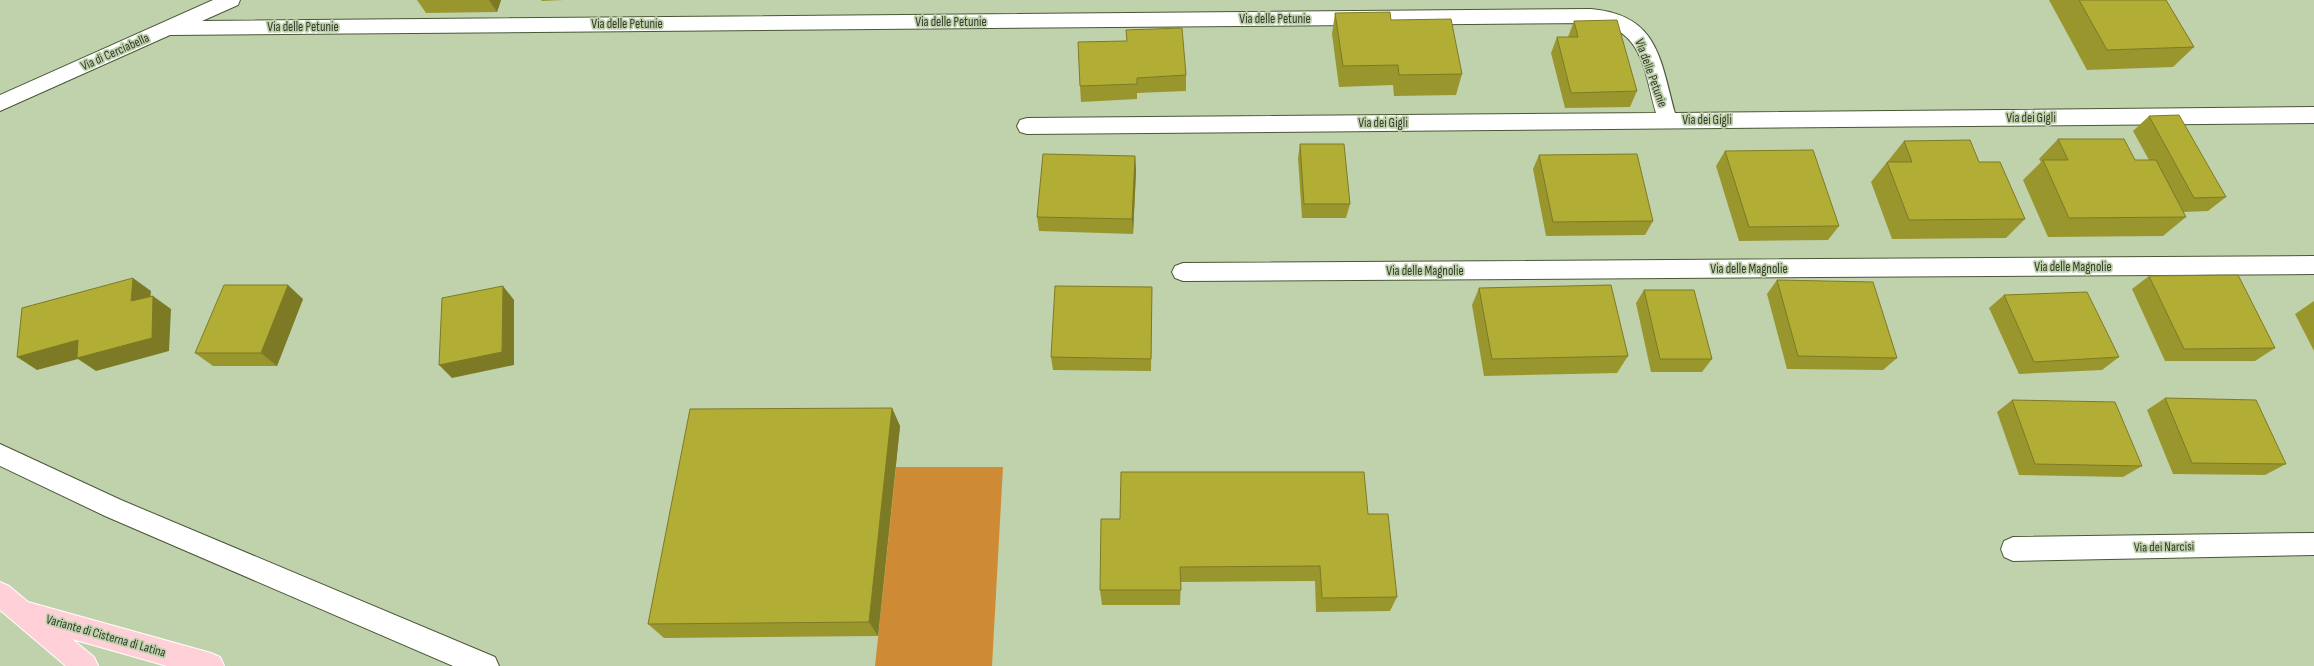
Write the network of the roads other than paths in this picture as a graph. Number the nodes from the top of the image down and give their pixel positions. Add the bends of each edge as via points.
1 (231, 0) edge
2 (168, 28) junction
3 (0, 103) edge
4 (2314, 116) edge
5 (1668, 121) junction
6 (1027, 126) dead end
7 (2314, 266) edge
8 (1183, 272) dead end
9 (0, 455) edge
10 (2314, 544) edge
11 (2013, 549) dead end
12 (0, 594) edge
13 (24, 613) junction
14 (85, 666) edge
15 (211, 666) edge
16 (486, 666) edge

1 - 2 street, Via di Cerciabella
2 - 3 street, Via di Cerciabella
2 - 5 street, Via delle Petunie via 1596,17 1616,21 1636,33 1646,51
4 - 5 street, Via dei Gigli
5 - 6 street, Via dei Gigli
7 - 8 street, Via delle Magnolie
9 - 16 street via 113,508
10 - 11 street, Via dei Narcisi
12 - 13 main road
13 - 14 main road
13 - 15 main road, Variante di Cisterna di Latina

